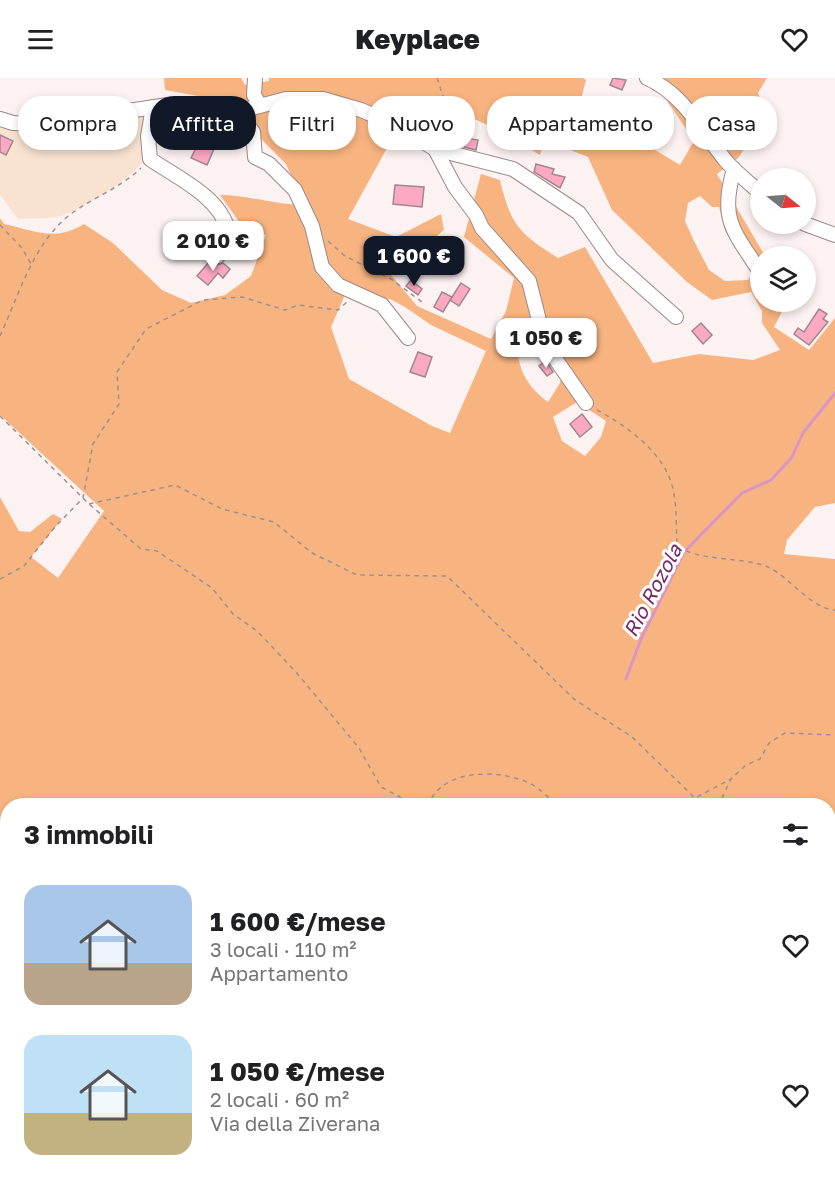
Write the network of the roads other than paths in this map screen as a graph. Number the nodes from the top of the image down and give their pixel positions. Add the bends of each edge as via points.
1 (255, 78) edge
2 (647, 78) edge
3 (259, 104) junction
4 (256, 105) edge
5 (150, 107) edge
6 (368, 113) edge
7 (0, 119) edge
8 (150, 124) edge
9 (254, 150) edge
10 (436, 150) edge
11 (439, 150) edge
12 (734, 169) junction
13 (750, 184) edge
14 (816, 228) edge
15 (835, 235) edge
16 (218, 256) dead end
17 (750, 256) edge
18 (676, 317) dead end
19 (408, 338) dead end
20 (586, 403) road end

1 - 3 street via 254,95
2 - 12 street via 665,88 692,114
3 - 4 street
3 - 6 street via 322,99
5 - 7 street via 41,124
8 - 16 street via 150,159 216,206 228,232
9 - 19 street via 255,157 269,164 295,190 312,226 322,267 338,285 382,305
10 - 20 street via 482,228 529,281 545,344
11 - 18 street via 513,169 579,213 612,260
12 - 13 street
12 - 17 street via 728,191 730,225
14 - 15 street

